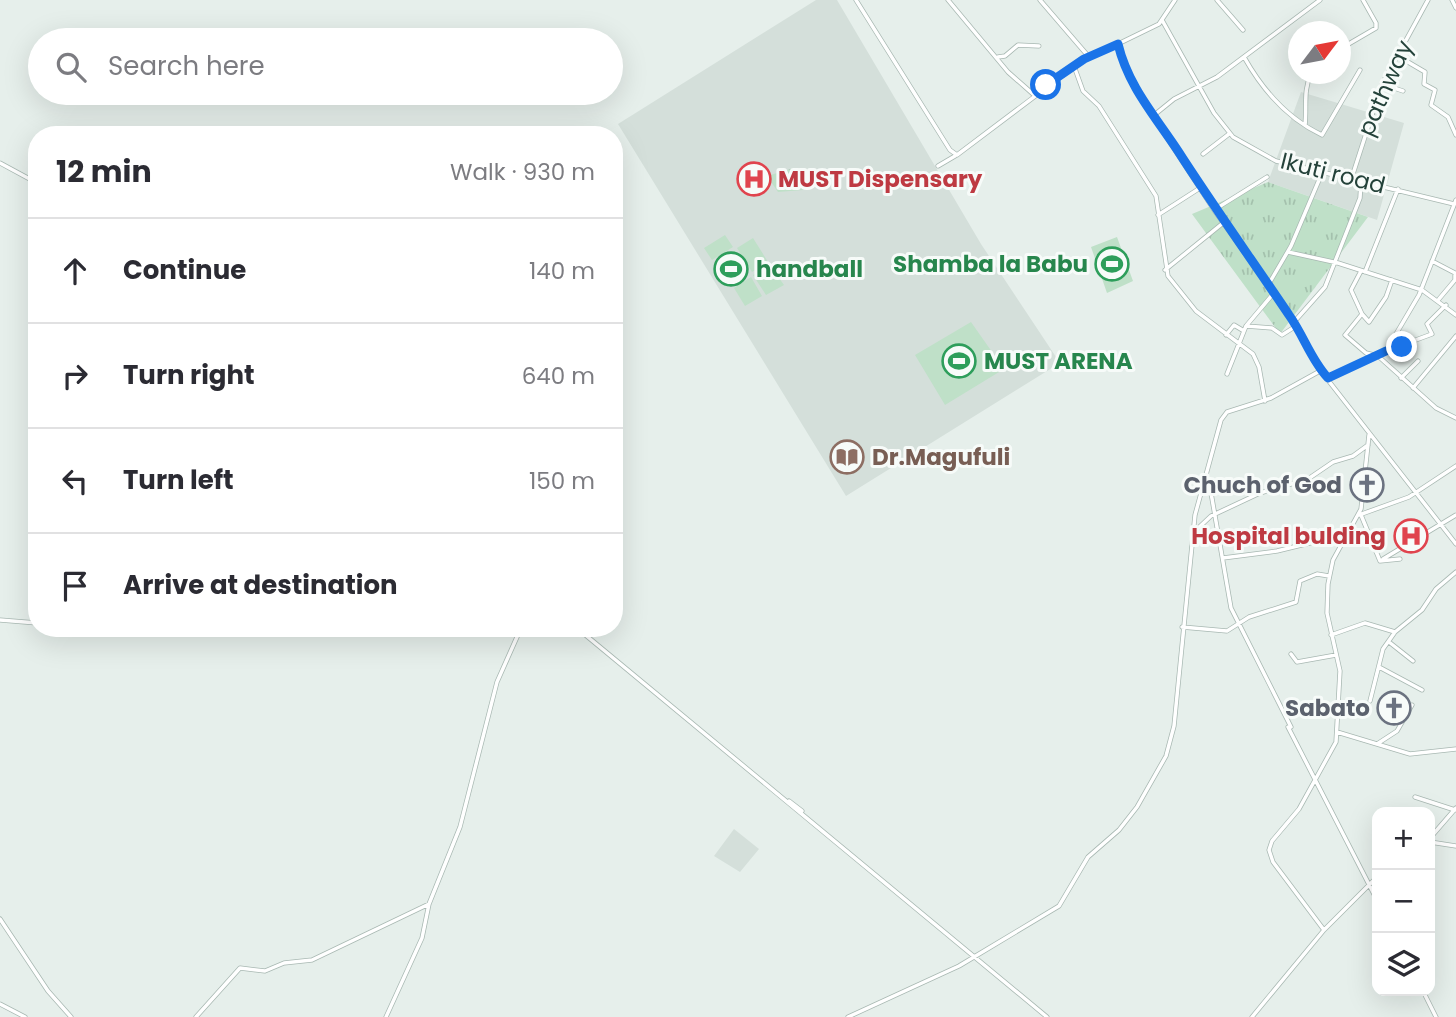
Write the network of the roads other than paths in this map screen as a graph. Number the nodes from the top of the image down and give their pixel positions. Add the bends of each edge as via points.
1 (856, 0) edge
2 (948, 0) edge
3 (1040, 0) edge
4 (1175, 0) edge
5 (1217, 0) edge
6 (1320, 0) edge
7 (1363, 0) edge
8 (1428, 0) edge
9 (1452, 0) edge
10 (1456, 8) edge
11 (1162, 20) junction
12 (1243, 30) dead end
13 (1351, 43) edge
14 (1118, 44) junction
15 (1039, 46) dead end
16 (1396, 55) junction
17 (995, 56) junction
18 (1089, 57) junction
19 (1244, 57) junction
20 (1074, 66) junction
21 (1360, 69) dead end
22 (1307, 84) edge
23 (1382, 84) junction
24 (1199, 87) junction
25 (1403, 91) dead end
26 (1034, 94) junction
27 (1153, 116) junction
28 (1305, 125) junction
29 (1230, 134) junction
30 (1456, 135) edge
31 (1203, 154) dead end
32 (957, 155) junction
33 (0, 163) edge
34 (938, 166) dead end
35 (1322, 173) junction
36 (1267, 177) dead end
37 (28, 178) edge
38 (1351, 180) junction
39 (1361, 182) junction
40 (1200, 188) junction
41 (1398, 189) junction
42 (1455, 202) edge
43 (1214, 210) junction
44 (1157, 216) junction
45 (1223, 223) junction
46 (1287, 252) junction
47 (1432, 261) junction
48 (1333, 262) junction
49 (1166, 271) junction
50 (1363, 272) junction
51 (1455, 273) edge
52 (1392, 280) junction
53 (1267, 287) junction
54 (1422, 290) junction
55 (1273, 294) junction
56 (1439, 299) junction
57 (1446, 305) junction
58 (1362, 314) junction
59 (1456, 315) edge
60 (1295, 324) junction
61 (1246, 326) junction
62 (1244, 331) junction
63 (1226, 335) junction
64 (1456, 336) edge
65 (1238, 341) junction
66 (1386, 351) junction
67 (1378, 356) junction
68 (1418, 360) dead end
69 (1321, 371) junction
70 (1227, 374) dead end
71 (1328, 378) junction
72 (1401, 379) junction
73 (1412, 389) junction
74 (1265, 401) junction
75 (1456, 418) edge
76 (1369, 433) junction
77 (1375, 441) junction
78 (1368, 445) junction
79 (1456, 466) edge
80 (1204, 478) junction
81 (1416, 493) junction
82 (1215, 515) junction
83 (1359, 515) junction
84 (1456, 515) edge
85 (1440, 524) junction
86 (1349, 533) junction
87 (1193, 534) junction
88 (1456, 544) edge
89 (1223, 558) junction
90 (1383, 559) junction
91 (1400, 559) dead end
92 (1456, 572) edge
93 (1329, 576) junction
94 (0, 620) edge
95 (28, 622) edge
96 (1240, 625) junction
97 (1182, 627) junction
98 (1395, 632) junction
99 (1331, 635) junction
100 (517, 637) edge
101 (588, 637) edge
102 (1389, 642) junction
103 (1291, 654) dead end
104 (1336, 655) junction
105 (1413, 661) dead end
106 (1379, 667) junction
107 (1422, 690) dead end
108 (1370, 701) dead end
109 (1412, 705) dead end
110 (1337, 732) junction
111 (1377, 744) junction
112 (1456, 749) edge
113 (1316, 780) junction
114 (1415, 797) dead end
115 (1455, 809) edge
116 (1435, 834) edge
117 (1435, 841) edge
118 (1456, 846) edge
119 (1372, 880) edge
120 (1369, 882) junction
121 (1372, 889) edge
122 (429, 904) junction
123 (0, 919) edge
124 (1324, 930) junction
125 (974, 958) junction
126 (1426, 996) edge
127 (0, 1004) edge
128 (25, 1017) edge
129 (71, 1017) edge
130 (197, 1017) edge
131 (386, 1017) edge
132 (848, 1017) edge
133 (1047, 1017) edge
134 (1252, 1017) edge
135 (1436, 1017) edge

1 - 32 street
2 - 17 street
3 - 18 street
4 - 11 street
5 - 12 street
6 - 19 street
7 - 13 street via 1377,25
8 - 16 street, pathway
9 - 10 street
11 - 14 street
11 - 24 street, Ikuti road
14 - 18 street
14 - 27 street via 1129,78
15 - 17 street via 1018,45 1004,56
16 - 23 street, pathway
16 - 30 street via 1425,72 1424,84 1435,90 1431,105 1448,117
17 - 26 street
18 - 20 street
19 - 24 street
19 - 28 street via 1269,93
20 - 26 street
20 - 44 street via 1083,91 1098,106 1153,191
21 - 28 street via 1323,135
22 - 28 street
23 - 25 street
23 - 38 street, pathway
24 - 27 street
24 - 29 street, Ikuti road
26 - 32 street
27 - 40 street
29 - 31 street
29 - 35 street, Ikuti road via 1276,161
32 - 34 street
33 - 37 street
35 - 38 street, Ikuti road
35 - 46 street
36 - 43 street
38 - 39 street, Ikuti road
39 - 41 street, Ikuti road
39 - 48 street via 1360,198
40 - 43 street
40 - 44 street
41 - 42 street, Ikuti road
41 - 50 street
42 - 47 street
43 - 45 street
44 - 49 street
45 - 49 street
45 - 53 street
46 - 48 street
46 - 53 street
47 - 51 street
47 - 54 street
48 - 50 street
48 - 60 street via 1325,287
49 - 63 street via 1196,311
50 - 52 street
50 - 58 street via 1351,290
51 - 56 street via 1455,280
52 - 54 street
52 - 58 street via 1369,322
53 - 55 street
54 - 56 street
54 - 66 street
55 - 60 street
55 - 61 street
56 - 57 street
57 - 59 street
57 - 66 street via 1427,324 1432,334
58 - 67 street via 1345,335 1366,353
60 - 61 street via 1282,335 1272,328
60 - 69 street
61 - 62 street
62 - 63 street via 1234,325
62 - 65 street
63 - 65 street
64 - 73 street
65 - 70 street
65 - 74 street via 1258,363
66 - 67 street
67 - 71 street
67 - 72 street
68 - 72 street
69 - 71 street
69 - 74 street
71 - 76 street
72 - 73 street
73 - 75 street
74 - 80 street via 1223,416
76 - 77 street
76 - 78 street
77 - 78 street
77 - 81 street
78 - 82 street via 1307,479 1260,493
78 - 83 street
79 - 81 street
80 - 82 street
80 - 87 street
81 - 83 street
81 - 85 street
82 - 87 street
82 - 89 street
83 - 86 street
83 - 90 street via 1380,561
84 - 85 street
85 - 88 street
85 - 90 street
86 - 89 street via 1277,551
86 - 93 street
87 - 97 street
89 - 96 street via 1231,608
90 - 91 street
92 - 98 street
93 - 96 street via 1317,574 1300,581 1298,600 1249,617
93 - 99 street
94 - 95 street
96 - 97 street via 1221,632
96 - 113 street
97 - 125 street via 1174,726 1166,756 1138,807 1088,857 1059,906
98 - 99 street via 1363,624
98 - 102 street
99 - 104 street
100 - 122 street via 497,682 460,827
101 - 125 street
102 - 105 street
102 - 106 street
103 - 104 street via 1297,662
104 - 110 street via 1340,676
106 - 107 street
106 - 108 street
109 - 111 street via 1398,731
110 - 111 street
110 - 113 street via 1335,747
111 - 112 street via 1410,754
113 - 120 street
113 - 124 street via 1272,841 1269,854
114 - 115 street
115 - 116 street
117 - 118 street
119 - 120 street
120 - 121 street
120 - 124 street
122 - 130 street via 312,960 265,971 240,968
122 - 131 street via 422,938
123 - 129 street
124 - 134 street
125 - 132 street
125 - 133 street
126 - 135 street
127 - 128 street

